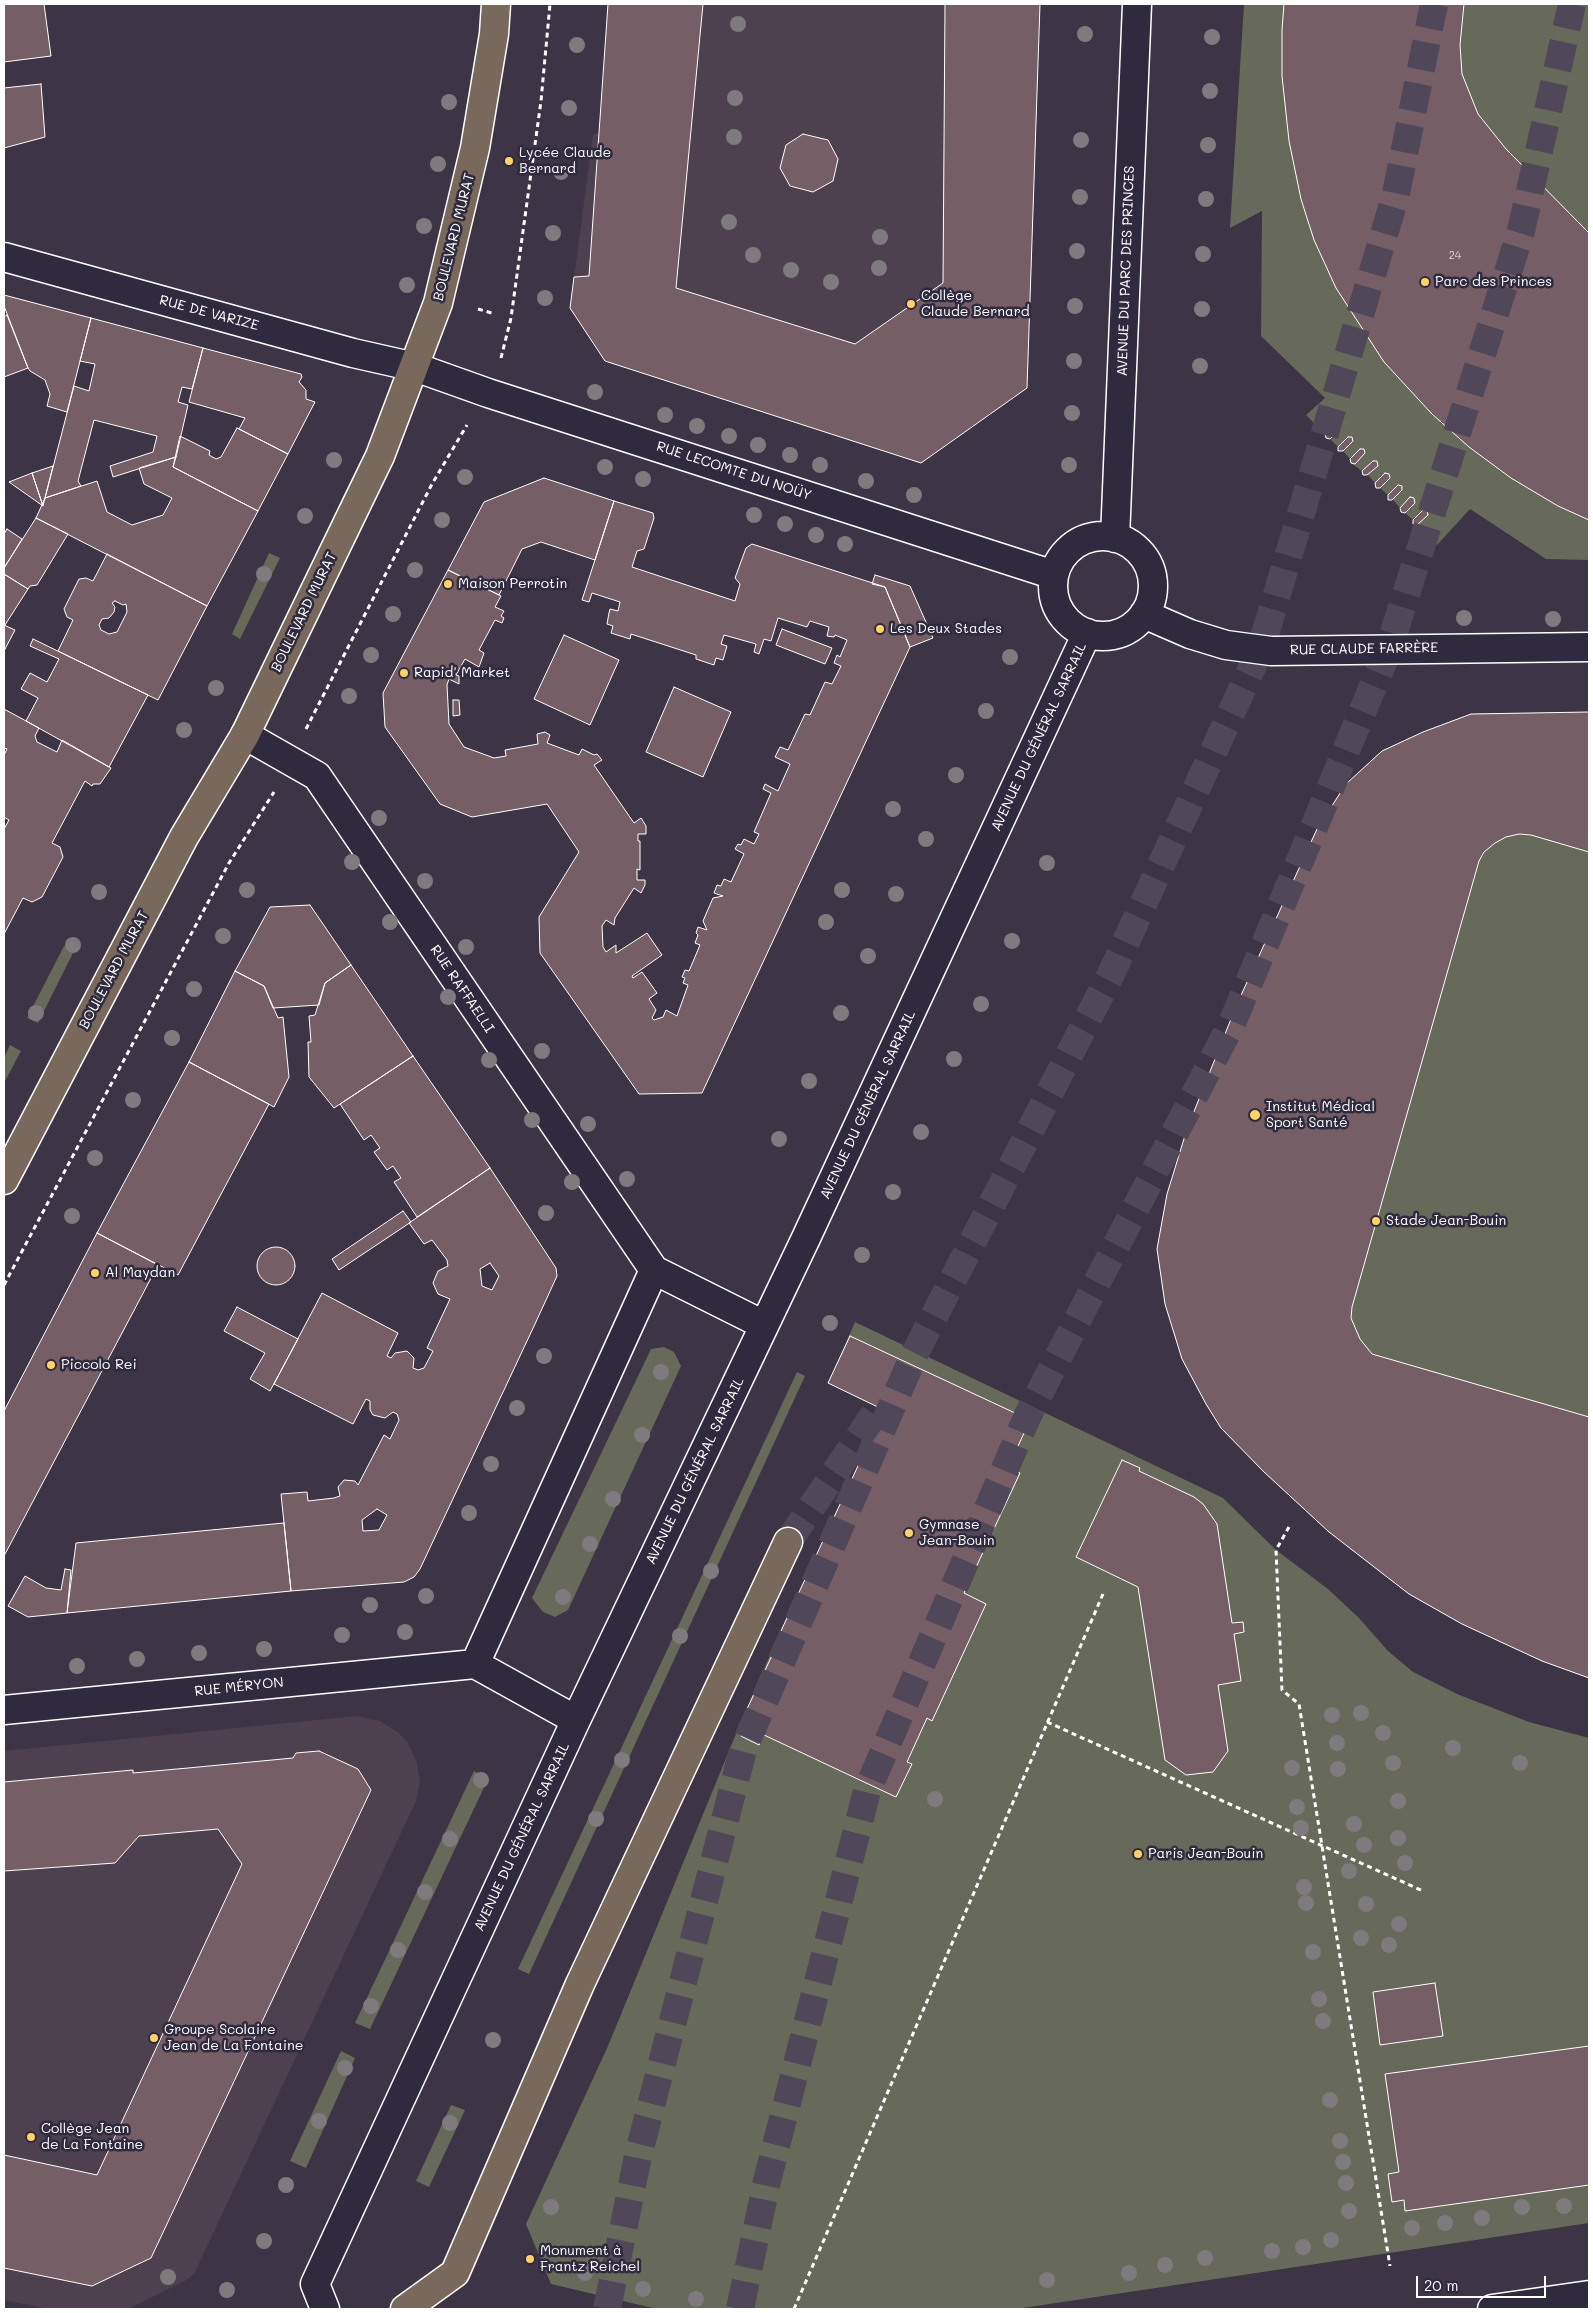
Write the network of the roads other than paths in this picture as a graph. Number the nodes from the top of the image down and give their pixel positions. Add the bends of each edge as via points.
1 (496, 4) edge
2 (1137, 4) edge
3 (4, 257) edge
4 (415, 367) junction
5 (1116, 538) junction
6 (1054, 575) junction
7 (1144, 614) junction
8 (1087, 633) junction
9 (1589, 647) edge
10 (245, 735) junction
11 (4, 1180) edge
12 (654, 1270) junction
13 (764, 1325) junction
14 (788, 1542) tunnel mouth
15 (475, 1664) junction
16 (4, 1710) edge
17 (576, 1720) junction
18 (1589, 2295) edge
19 (325, 2309) edge
20 (405, 2309) edge
21 (1492, 2309) edge

1 - 4 main road, BOULEVARD MURAT via 475,148 438,304
2 - 5 street, AVENUE DU PARC DES PRINCES
3 - 4 street, RUE DE VARIZE via 353,353
4 - 6 street, RUE LECOMTE DU NOÜY
4 - 10 main road, BOULEVARD MURAT via 380,456
5 - 6 street via 1099,536 1077,544 1060,560
5 - 7 street via 1142,554 1150,568 1153,584
6 - 8 street via 1056,603 1063,616 1074,627
7 - 8 street via 1136,623 1112,635
7 - 9 street, RUE CLAUDE FARRÈRE via 1226,645 1271,650
8 - 13 street, AVENUE DU GÉNÉRAL SARRAIL
10 - 11 main road, BOULEVARD MURAT via 184,837
10 - 12 street, RUE RAFFAELLI via 317,776
12 - 13 street
12 - 15 street
13 - 17 street, AVENUE DU GÉNÉRAL SARRAIL
14 - 20 main road via 580,1984 454,2273
15 - 16 street, RUE MÉRYON
15 - 17 street
17 - 19 street, AVENUE DU GÉNÉRAL SARRAIL via 315,2284
18 - 21 street

